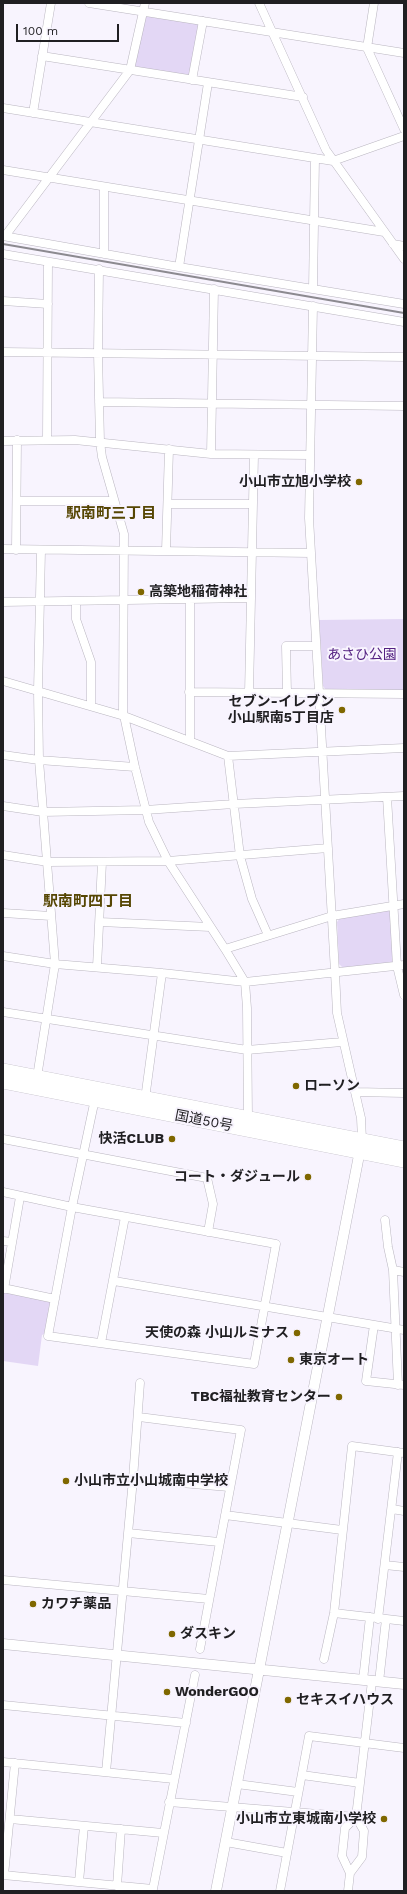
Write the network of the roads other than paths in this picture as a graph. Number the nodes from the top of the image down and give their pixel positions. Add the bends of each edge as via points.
1 (51, 3) edge
2 (89, 3) edge
3 (145, 3) edge
4 (259, 3) edge
5 (374, 3) edge
6 (144, 12) junction
7 (203, 21) junction
8 (273, 33) junction
9 (367, 48) junction
10 (404, 53) edge
11 (42, 56) junction
12 (130, 70) junction
13 (192, 80) junction
14 (208, 83) junction
15 (303, 97) junction
16 (3, 108) edge
17 (33, 113) junction
18 (90, 122) junction
19 (404, 129) edge
20 (404, 136) edge
21 (199, 140) junction
22 (315, 158) junction
23 (333, 161) junction
24 (3, 170) edge
25 (48, 177) junction
26 (104, 187) junction
27 (189, 200) junction
28 (314, 220) junction
29 (384, 232) junction
30 (4, 236) edge
31 (394, 244) junction
32 (404, 246) edge
33 (3, 254) edge
34 (104, 254) junction
35 (404, 260) edge
36 (48, 262) junction
37 (179, 267) junction
38 (99, 269) junction
39 (214, 289) junction
40 (313, 289) junction
41 (3, 300) edge
42 (48, 304) junction
43 (404, 304) edge
44 (313, 306) junction
45 (404, 322) edge
46 (3, 352) edge
47 (48, 353) junction
48 (98, 353) junction
49 (213, 355) junction
50 (312, 356) junction
51 (404, 357) edge
52 (99, 402) junction
53 (212, 403) junction
54 (312, 405) junction
55 (404, 406) edge
56 (3, 440) edge
57 (17, 440) junction
58 (47, 440) junction
59 (100, 442) junction
60 (169, 449) junction
61 (211, 454) junction
62 (254, 455) junction
63 (309, 455) junction
64 (114, 500) junction
65 (17, 501) junction
66 (168, 504) junction
67 (252, 504) junction
68 (3, 550) edge
69 (16, 550) junction
70 (41, 550) junction
71 (125, 551) junction
72 (166, 552) junction
73 (251, 553) junction
74 (311, 553) junction
75 (250, 598) junction
76 (123, 600) junction
77 (190, 600) junction
78 (76, 601) junction
79 (3, 602) edge
80 (40, 602) junction
81 (316, 646) junction
82 (3, 681) edge
83 (38, 691) junction
84 (189, 692) junction
85 (249, 693) junction
86 (287, 693) junction
87 (319, 693) junction
88 (404, 694) edge
89 (91, 706) junction
90 (124, 716) junction
91 (190, 741) junction
92 (404, 748) edge
93 (322, 752) junction
94 (3, 755) edge
95 (228, 756) junction
96 (39, 760) junction
97 (135, 767) junction
98 (404, 796) edge
99 (387, 797) junction
100 (326, 799) junction
101 (234, 804) junction
102 (3, 806) edge
103 (145, 810) junction
104 (43, 812) junction
105 (328, 848) junction
106 (3, 855) edge
107 (240, 856) junction
108 (168, 861) junction
109 (48, 862) junction
110 (102, 862) junction
111 (404, 904) edge
112 (393, 905) junction
113 (3, 913) edge
114 (51, 916) junction
115 (332, 916) junction
116 (100, 922) junction
117 (210, 927) junction
118 (268, 935) junction
119 (225, 948) junction
120 (3, 956) edge
121 (55, 964) junction
122 (401, 965) edge
123 (97, 967) junction
124 (334, 972) junction
125 (162, 973) junction
126 (245, 982) junction
127 (404, 995) edge
128 (3, 1012) edge
129 (45, 1018) junction
130 (153, 1036) junction
131 (342, 1042) junction
132 (247, 1050) junction
133 (3, 1070) edge
134 (37, 1077) junction
135 (3, 1082) edge
136 (355, 1092) junction
137 (404, 1093) edge
138 (95, 1099) junction
139 (145, 1099) junction
140 (248, 1118) junction
141 (3, 1139) edge
142 (360, 1146) junction
143 (404, 1148) edge
144 (84, 1154) junction
145 (404, 1161) edge
146 (3, 1192) edge
147 (20, 1196) junction
148 (72, 1207) junction
149 (125, 1217) junction
150 (385, 1220) dead end
151 (208, 1232) junction
152 (3, 1240) edge
153 (12, 1242) junction
154 (393, 1270) junction
155 (404, 1272) edge
156 (114, 1281) junction
157 (3, 1288) edge
158 (55, 1299) junction
159 (265, 1306) junction
160 (327, 1317) junction
161 (374, 1325) junction
162 (395, 1329) junction
163 (404, 1330) edge
164 (101, 1343) junction
165 (140, 1383) dead end
166 (401, 1385) edge
167 (138, 1417) junction
168 (401, 1452) edge
169 (134, 1479) junction
170 (229, 1487) junction
171 (392, 1510) junction
172 (404, 1511) edge
173 (225, 1515) junction
174 (288, 1524) junction
175 (342, 1530) junction
176 (128, 1533) junction
177 (219, 1542) junction
178 (385, 1565) junction
179 (404, 1567) edge
180 (3, 1580) edge
181 (122, 1591) junction
182 (209, 1599) junction
183 (334, 1613) junction
184 (378, 1618) junction
185 (404, 1621) edge
186 (3, 1644) edge
187 (200, 1649) dead end
188 (117, 1655) junction
189 (324, 1659) dead end
190 (258, 1668) junction
191 (195, 1675) dead end
192 (371, 1681) junction
193 (404, 1684) edge
194 (3, 1705) edge
195 (110, 1715) junction
196 (186, 1723) junction
197 (365, 1743) junction
198 (404, 1748) edge
199 (3, 1762) edge
200 (15, 1763) junction
201 (106, 1772) junction
202 (302, 1775) junction
203 (174, 1779) junction
204 (360, 1783) junction
205 (237, 1784) junction
206 (298, 1792) junction
207 (169, 1802) junction
208 (232, 1807) junction
209 (295, 1812) junction
210 (356, 1817) junction
211 (10, 1819) junction
212 (84, 1826) junction
213 (121, 1829) junction
214 (164, 1833) junction
215 (226, 1842) junction
216 (287, 1853) junction
217 (350, 1873) junction
218 (4, 1875) edge
219 (79, 1882) junction
220 (117, 1886) junction
221 (216, 1891) edge
222 (280, 1891) edge
223 (348, 1891) edge

1 - 11 street
2 - 6 street
3 - 6 street
4 - 8 street
5 - 9 street
6 - 7 street
6 - 12 street
7 - 8 street
7 - 13 street
8 - 9 street
8 - 15 street
9 - 10 street
9 - 19 street
11 - 12 street
11 - 17 street
12 - 13 street
12 - 18 street
13 - 14 street
14 - 15 street
14 - 21 street
15 - 23 street
16 - 17 street
17 - 18 street
18 - 21 street
18 - 25 street
20 - 23 street
21 - 22 street
21 - 27 street
22 - 23 street
22 - 28 street
23 - 29 street
24 - 25 street
25 - 26 street
25 - 30 street
26 - 27 street
26 - 34 street
27 - 28 street
27 - 37 street
28 - 29 street
28 - 40 street
29 - 31 street
30 - 34 street
31 - 32 street
31 - 35 street
33 - 36 street
34 - 37 street
36 - 38 street
36 - 42 street
37 - 40 street
38 - 39 street
38 - 48 street
39 - 44 street
39 - 49 street
40 - 43 street
41 - 42 street
42 - 47 street
44 - 45 street
44 - 50 street
46 - 47 street
47 - 48 street
47 - 58 street
48 - 49 street
48 - 52 street
49 - 50 street
49 - 53 street
50 - 51 street
50 - 54 street
52 - 53 street
52 - 59 street
53 - 54 street
53 - 61 street
54 - 55 street
54 - 63 street
56 - 57 street
57 - 58 street
57 - 65 street
58 - 59 street
59 - 60 street
59 - 64 street
60 - 61 street
60 - 66 street
61 - 62 street
62 - 63 street
62 - 67 street
63 - 74 street
64 - 65 street
64 - 71 street via 124,534
65 - 69 street
66 - 67 street
66 - 72 street
67 - 73 street
68 - 69 street
69 - 70 street
70 - 71 street
70 - 80 street
71 - 72 street
71 - 76 street
72 - 73 street
73 - 74 street
73 - 75 street
74 - 81 street
75 - 77 street
75 - 85 street
76 - 77 street
76 - 78 street
76 - 90 street
77 - 84 street
78 - 80 street
78 - 89 street via 76,619 91,662
79 - 80 street
80 - 83 street
81 - 86 street via 286,646
81 - 87 street
82 - 83 street
83 - 89 street
83 - 96 street
84 - 85 street
84 - 91 street
85 - 86 street
86 - 87 street
87 - 88 street
87 - 93 street
89 - 90 street
90 - 91 street
90 - 97 street
91 - 95 street
92 - 93 street
93 - 95 street
93 - 100 street
94 - 96 street
95 - 101 street
96 - 97 street
96 - 104 street
97 - 103 street
98 - 99 street
99 - 100 street
99 - 112 street
100 - 101 street
100 - 105 street
101 - 103 street
101 - 107 street
102 - 104 street
103 - 104 street
103 - 108 street
104 - 109 street
105 - 107 street
105 - 115 street
106 - 109 street
107 - 108 street
107 - 118 street via 252,899
108 - 110 street
108 - 117 street
109 - 110 street
109 - 114 street
110 - 116 street
111 - 112 street
112 - 115 street
112 - 122 street
113 - 114 street
114 - 121 street
115 - 118 street
115 - 124 street
116 - 117 street
116 - 123 street
117 - 119 street
118 - 119 street
119 - 126 street
120 - 121 street
121 - 123 street
121 - 129 street
122 - 124 street
122 - 127 street
123 - 125 street
124 - 126 street
124 - 131 street
125 - 126 street
125 - 130 street
126 - 132 street
128 - 129 street
129 - 130 street
129 - 134 street
130 - 132 street
130 - 139 street
131 - 132 street
131 - 136 street
132 - 140 street
133 - 134 highway, 国道50号
134 - 139 highway, 国道50号
135 - 138 highway, 国道50号
136 - 137 street
136 - 142 street via 361,1118
138 - 142 highway, 国道50号
138 - 144 street
139 - 140 highway, 国道50号
140 - 142 highway, 国道50号
141 - 144 street
142 - 143 highway, 国道50号
142 - 145 highway, 国道50号
142 - 160 street
144 - 148 street
144 - 151 street via 207,1178 212,1204
146 - 147 street
147 - 148 street
147 - 153 street
148 - 149 street
148 - 158 street
149 - 151 street
149 - 156 street
150 - 154 street
151 - 159 street via 276,1244
152 - 153 street
153 - 157 street
154 - 155 street
154 - 162 street
156 - 159 street
156 - 164 street
157 - 158 street
158 - 164 street via 48,1336
159 - 160 street
159 - 164 street via 254,1364
160 - 161 street
160 - 174 street
161 - 162 street
161 - 166 street via 366,1381
162 - 163 street
162 - 166 street
165 - 167 street
167 - 169 street
167 - 170 street via 241,1430
168 - 171 street
168 - 175 street via 352,1446
169 - 170 street
169 - 176 street
170 - 173 street
171 - 172 street
171 - 178 street
173 - 174 street
173 - 177 street
174 - 175 street
174 - 190 street
175 - 183 street
176 - 177 street
176 - 181 street
177 - 182 street
178 - 179 street
178 - 184 street
180 - 181 street
181 - 182 street
181 - 188 street
182 - 187 street
183 - 184 street
183 - 189 street
184 - 185 street
184 - 192 street
184 - 192 street
186 - 188 street
188 - 190 street
188 - 195 street
190 - 192 street
190 - 205 street
191 - 196 street
192 - 193 street
192 - 197 street
194 - 195 street
195 - 196 street
195 - 201 street
196 - 203 street
197 - 198 street
197 - 202 street via 309,1736
197 - 204 street
199 - 200 street
200 - 201 street
200 - 211 street
201 - 203 street
202 - 204 street
202 - 206 street
203 - 207 street
204 - 210 street
205 - 206 street
205 - 208 street
206 - 209 street
207 - 208 street
207 - 214 street
208 - 209 street
208 - 215 street
209 - 210 street
209 - 216 street
210 - 217 street via 364,1831 362,1857
210 - 217 street via 345,1828 343,1842 342,1856
211 - 212 street
211 - 218 street
212 - 213 street
212 - 219 street
213 - 214 street
213 - 220 street
214 - 220 street via 153,1888
215 - 216 street
215 - 221 street
216 - 222 street
217 - 223 street
218 - 219 street
219 - 220 street

